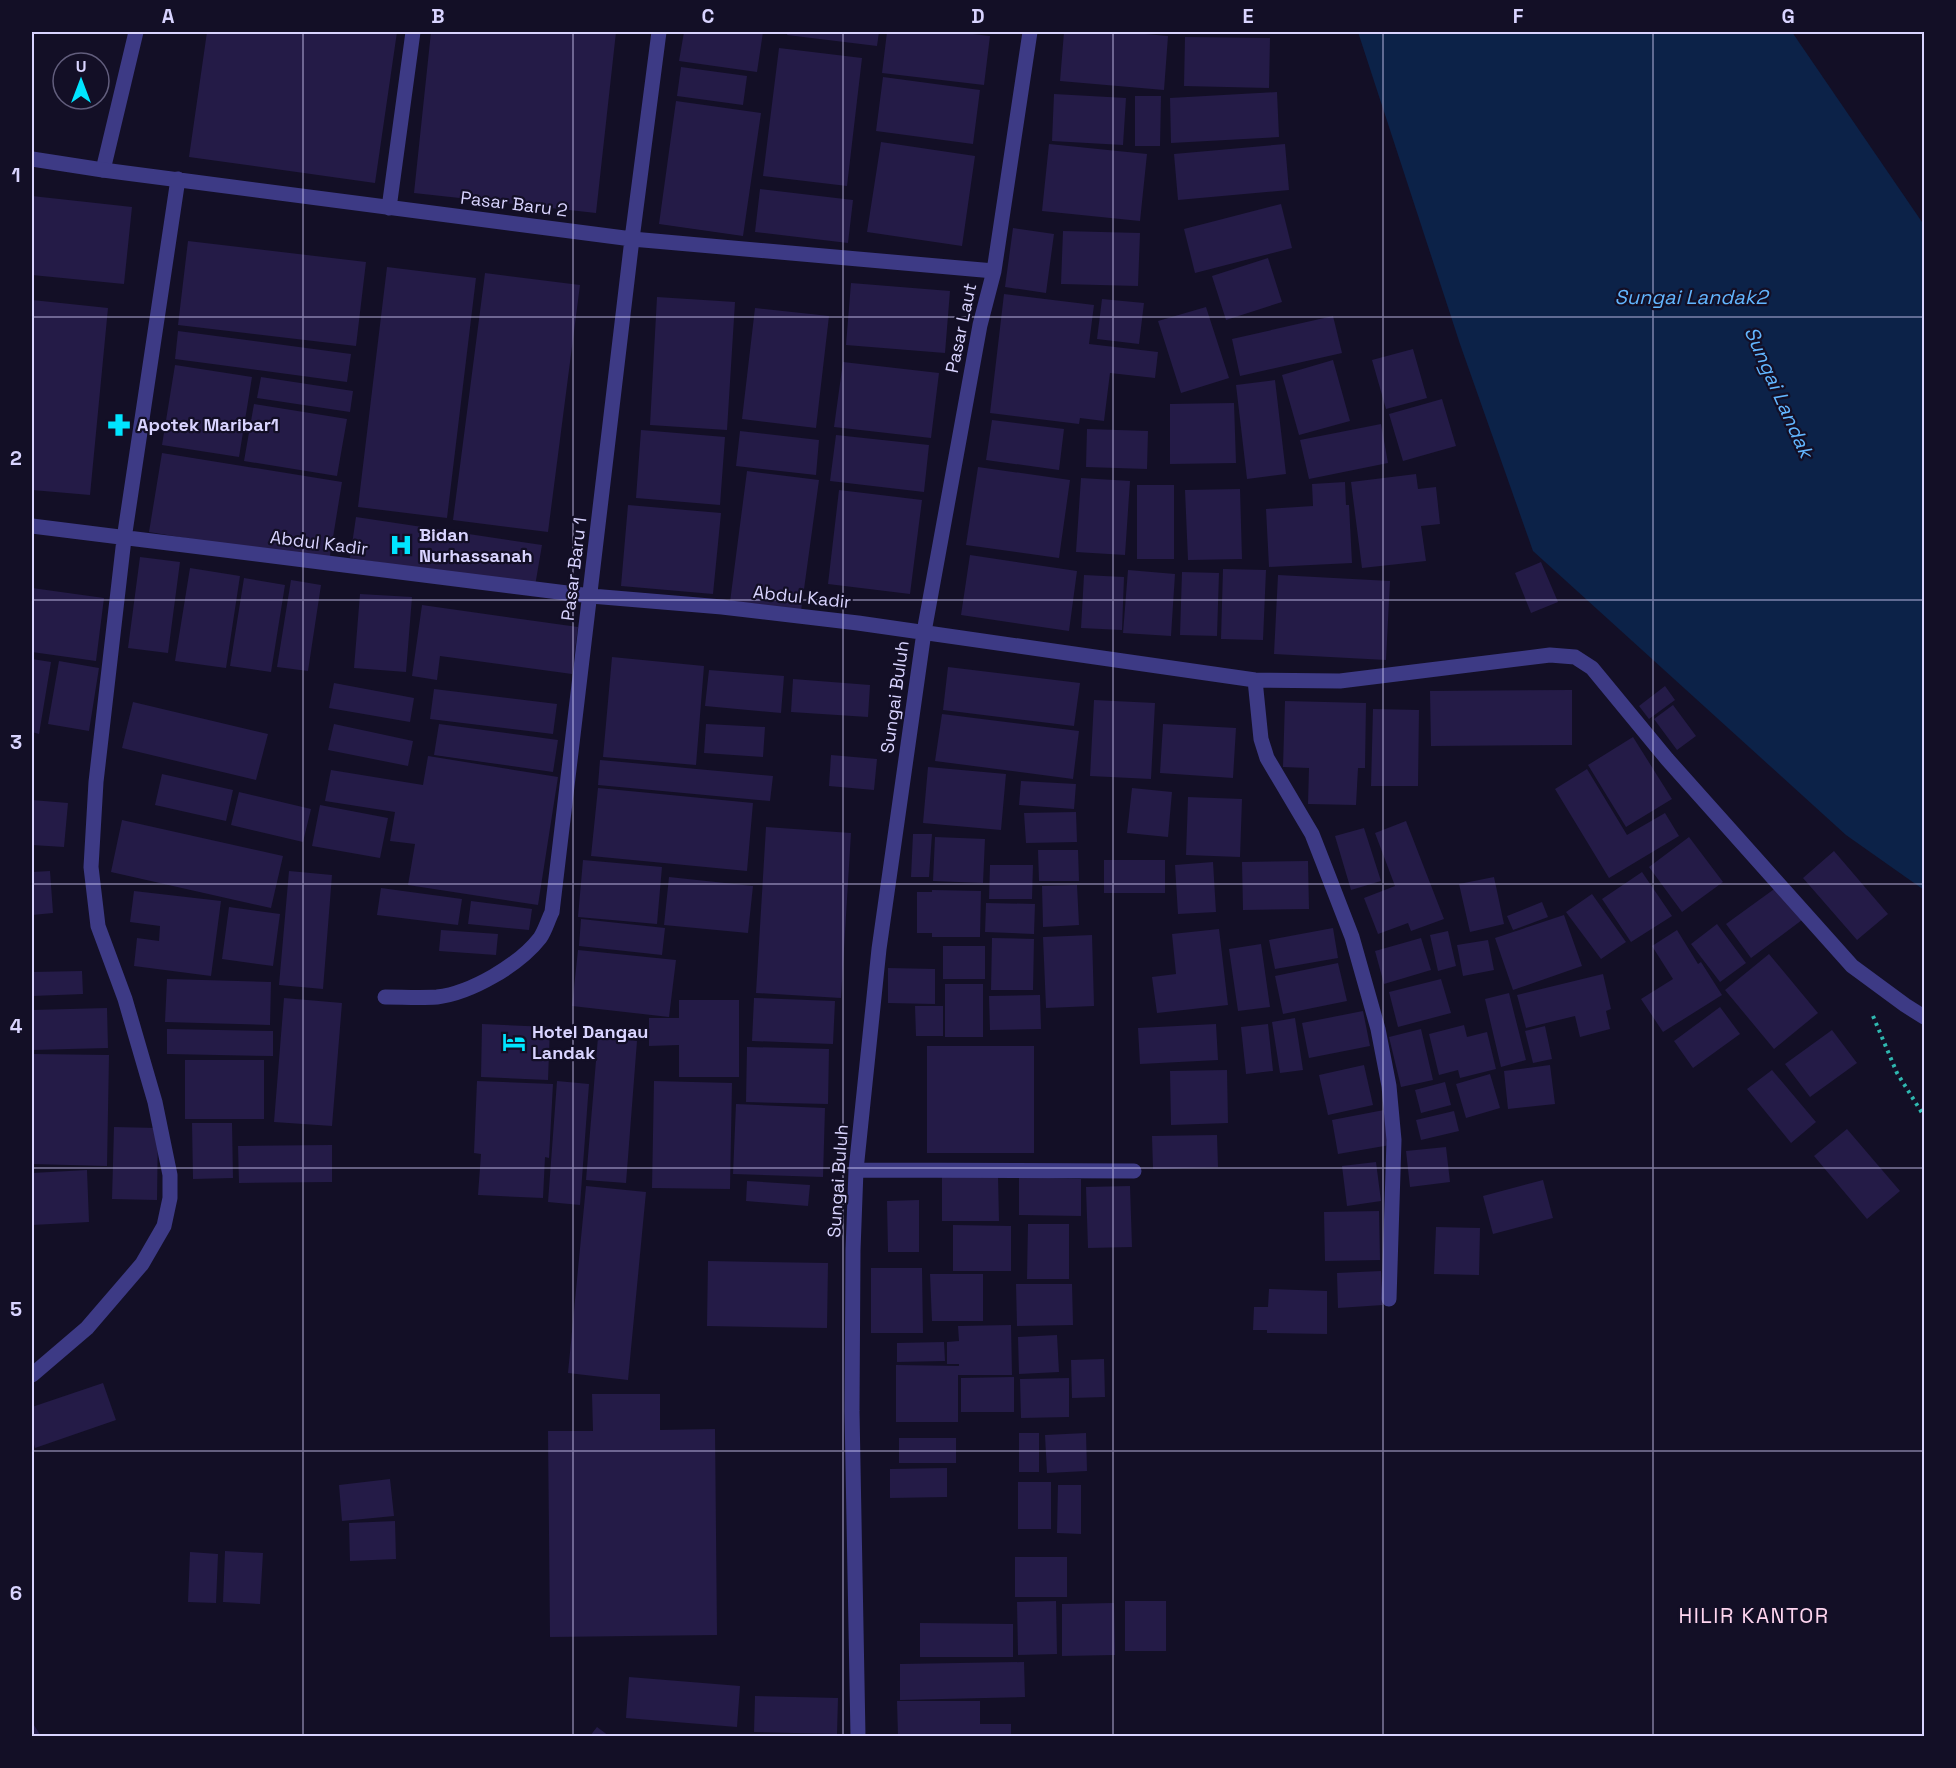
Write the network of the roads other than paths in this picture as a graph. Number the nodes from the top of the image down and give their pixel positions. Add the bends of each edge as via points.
1 (136, 32) edge
2 (413, 32) edge
3 (658, 32) edge
4 (1030, 32) edge
5 (32, 159) edge
6 (103, 170) junction
7 (178, 179) junction
8 (389, 208) junction
9 (632, 238) junction
10 (994, 271) junction
11 (32, 526) edge
12 (124, 539) junction
13 (591, 596) junction
14 (924, 632) junction
15 (1255, 680) junction
16 (385, 997) dead end
17 (1924, 1017) edge
18 (856, 1170) junction
19 (1134, 1171) dead end
20 (1389, 1299) dead end
21 (32, 1375) edge
22 (858, 1737) edge

1 - 6 street
2 - 8 street
3 - 9 street, Pasar Baru 1
4 - 10 street, Pasar Laut
5 - 6 street, Pasar Baru 2
6 - 7 street, Pasar Baru 2
7 - 8 street, Pasar Baru 2
7 - 12 street
8 - 9 street, Pasar Baru 2
9 - 10 street, Pasar Baru 2
9 - 13 street, Pasar Baru 1
10 - 14 street, Pasar Laut via 980,325
11 - 12 street, Abdul Kadir
12 - 13 street, Abdul Kadir
12 - 21 street via 96,782 91,867 98,926 125,999 155,1102 170,1175 170,1198 164,1226 142,1264 87,1328
13 - 14 street, Abdul Kadir via 722,607
13 - 16 street, Pasar Baru 1 via 552,912 541,937 509,966 465,990 437,997
14 - 15 street, Abdul Kadir
14 - 18 street, Sungai Buluh via 879,949
15 - 17 street, Abdul Kadir via 1340,681 1550,655 1575,657 1592,668 1667,759 1852,966
15 - 20 street via 1261,739 1267,758 1312,834 1352,937 1378,1029 1394,1140
18 - 19 street
18 - 22 street, Sungai Buluh via 852,1411

